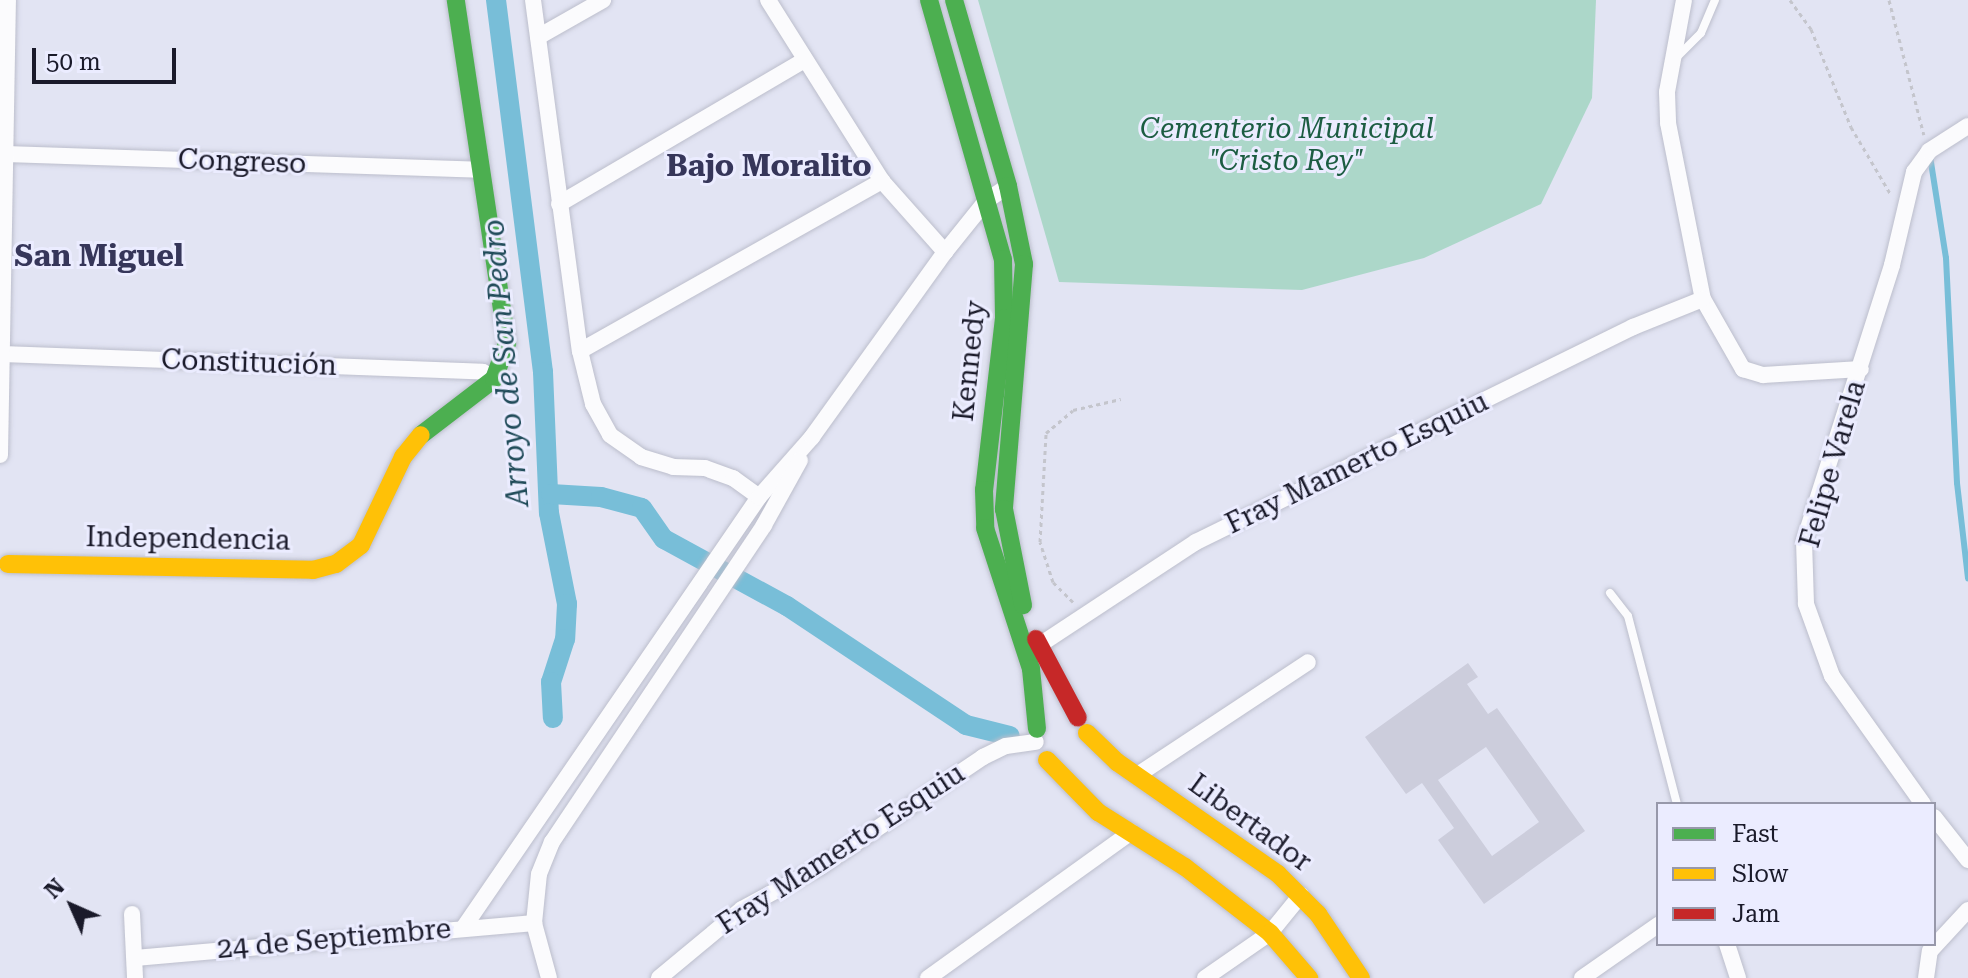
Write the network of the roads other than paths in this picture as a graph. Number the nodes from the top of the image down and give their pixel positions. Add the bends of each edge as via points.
1 (8, 0) edge
2 (456, 0) edge
3 (533, 0) edge
4 (603, 0) edge
5 (768, 0) edge
6 (929, 0) edge
7 (954, 0) edge
8 (1684, 0) edge
9 (1715, 0) edge
10 (538, 37) junction
11 (804, 60) junction
12 (1674, 61) junction
13 (1968, 126) edge
14 (6, 154) junction
15 (479, 170) junction
16 (882, 181) junction
17 (1008, 186) junction
18 (986, 201) junction
19 (559, 204) junction
20 (945, 252) junction
21 (1703, 299) junction
22 (580, 351) junction
23 (1, 356) edge
24 (1861, 369) junction
25 (494, 379) junction
26 (812, 437) junction
27 (0, 455) edge
28 (759, 497) junction
29 (3, 562) edge
30 (1610, 593) dead end
31 (1032, 650) junction
32 (1308, 662) dead end
33 (1082, 726) junction
34 (1036, 736) junction
35 (1047, 760) junction
36 (1136, 776) junction
37 (1676, 802) edge
38 (1922, 802) edge
39 (1936, 820) edge
40 (1131, 832) junction
41 (1968, 860) edge
42 (1301, 895) junction
43 (1968, 910) edge
44 (132, 914) dead end
45 (534, 923) junction
46 (1656, 926) edge
47 (464, 927) junction
48 (1270, 933) junction
49 (1936, 945) edge
50 (1728, 946) edge
51 (1935, 946) edge
52 (135, 958) junction
53 (135, 978) edge
54 (549, 978) edge
55 (659, 978) edge
56 (928, 978) edge
57 (1205, 978) edge
58 (1309, 978) edge
59 (1361, 978) edge
60 (1582, 978) edge
61 (1738, 978) edge
62 (1926, 978) edge

1 - 14 street
2 - 15 street
3 - 10 street
4 - 10 street
5 - 11 street
6 - 18 street, Kennedy
7 - 17 street, Kennedy
8 - 12 street
9 - 12 lane via 1701,33
10 - 19 street
11 - 16 street
11 - 19 street
12 - 21 street via 1668,123
13 - 24 street, Felipe Varela via 1929,151 1914,172
14 - 15 street, Congreso
14 - 23 street
15 - 25 street via 507,343
16 - 20 street
16 - 22 street
17 - 18 street
17 - 31 street, Kennedy via 1024,285 1004,509
18 - 20 street
18 - 31 street, Kennedy via 1005,288 985,528
19 - 22 street
20 - 26 street
21 - 24 street via 1743,369 1763,375
21 - 31 street, Fray Mamerto Esquiu via 1633,327 1196,542
22 - 28 street via 593,404 610,435 641,457 673,467 705,468 733,478
23 - 25 street, Constitución via 483,372
23 - 27 street
24 - 38 street, Felipe Varela via 1804,541 1806,604 1832,676
25 - 29 street, Independencia via 425,430 403,457 361,545 336,564 313,570
26 - 28 street
26 - 45 street via 764,525 552,842 539,874
28 - 47 street
30 - 37 lane via 1628,616
31 - 33 street, Kennedy
31 - 34 street, Kennedy
32 - 36 street
33 - 34 street via 1053,714
33 - 35 street via 1077,759
33 - 36 street, Libertador
34 - 35 street
34 - 55 street, Fray Mamerto Esquiu via 983,757 820,867 742,909 681,954
35 - 40 street via 1079,796
36 - 42 street, Libertador via 1253,855
39 - 41 street
40 - 48 street
40 - 56 street
42 - 48 street
42 - 59 street, Libertador
43 - 49 street
44 - 52 street
45 - 47 street, 24 de Septiembre
45 - 54 street
46 - 60 street
47 - 52 street, 24 de Septiembre
48 - 57 street
48 - 58 street
50 - 61 street
51 - 62 street
52 - 53 street

